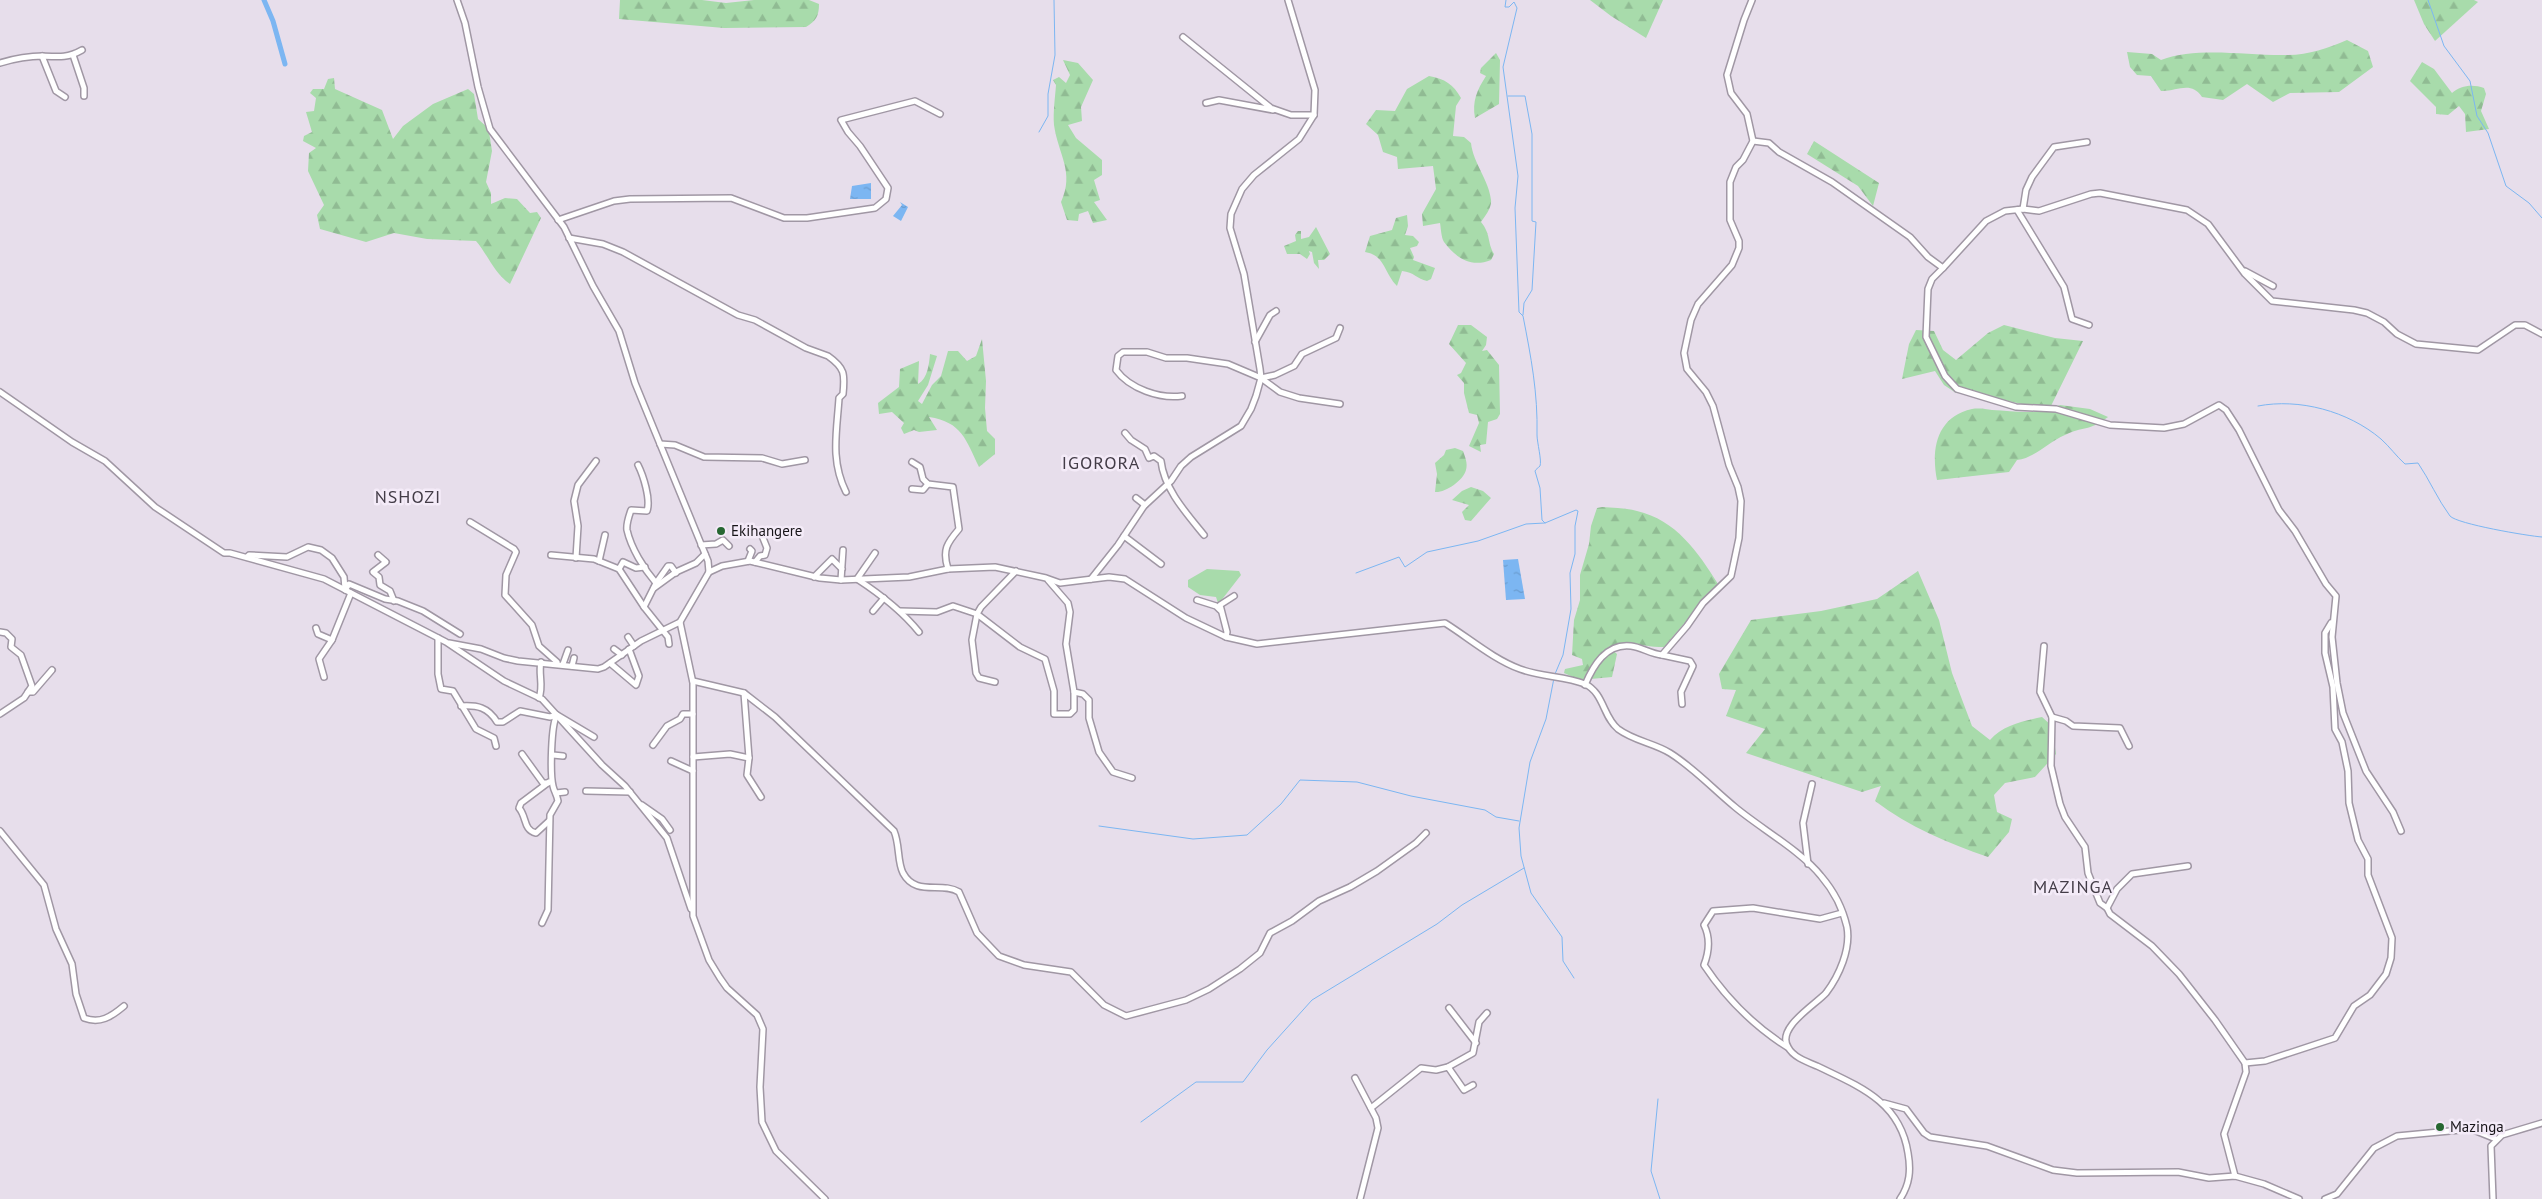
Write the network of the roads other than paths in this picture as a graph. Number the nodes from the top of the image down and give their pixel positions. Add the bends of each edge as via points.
1 (457, 0) edge
2 (1288, 0) edge
3 (1752, 0) edge
4 (1183, 37) dead end
5 (82, 50) dead end
6 (74, 55) junction
7 (42, 56) junction
8 (0, 63) edge
9 (84, 96) dead end
10 (65, 97) dead end
11 (1206, 103) dead end
12 (1276, 110) junction
13 (940, 114) dead end
14 (1314, 115) junction
15 (1753, 141) junction
16 (2087, 142) dead end
17 (2023, 209) junction
18 (2017, 210) junction
19 (558, 220) junction
20 (569, 238) junction
21 (1943, 268) junction
22 (2242, 269) junction
23 (2273, 286) dead end
24 (1276, 311) dead end
25 (2089, 325) dead end
26 (1340, 328) dead end
27 (2542, 334) edge
28 (1254, 342) junction
29 (1261, 378) junction
30 (0, 392) edge
31 (1182, 396) dead end
32 (1340, 404) dead end
33 (1125, 433) dead end
34 (660, 444) junction
35 (805, 460) dead end
36 (596, 461) dead end
37 (912, 462) dead end
38 (638, 465) dead end
39 (1169, 483) junction
40 (928, 484) junction
41 (912, 489) dead end
42 (846, 492) dead end
43 (1136, 498) dead end
44 (1145, 505) junction
45 (470, 522) dead end
46 (750, 531) dead end
47 (605, 535) dead end
48 (1204, 535) dead end
49 (1124, 536) junction
50 (701, 545) junction
51 (729, 546) dead end
52 (750, 549) dead end
53 (842, 550) dead end
54 (874, 553) dead end
55 (706, 554) junction
56 (378, 555) dead end
57 (551, 555) dead end
58 (247, 557) junction
59 (576, 558) junction
60 (599, 561) junction
61 (708, 561) junction
62 (748, 561) junction
63 (755, 562) junction
64 (1162, 564) dead end
65 (645, 567) junction
66 (718, 567) junction
67 (619, 569) junction
68 (948, 569) junction
69 (842, 570) junction
70 (1016, 571) junction
71 (709, 572) junction
72 (676, 573) junction
73 (814, 577) junction
74 (1046, 578) junction
75 (1091, 578) junction
76 (857, 579) junction
77 (841, 580) junction
78 (655, 585) junction
79 (345, 590) junction
80 (351, 593) junction
81 (1234, 596) dead end
82 (884, 598) junction
83 (1197, 600) dead end
84 (394, 601) junction
85 (644, 607) junction
86 (1220, 610) junction
87 (872, 611) dead end
88 (900, 611) junction
89 (977, 614) junction
90 (2335, 616) junction
91 (680, 622) junction
92 (316, 628) dead end
93 (662, 630) junction
94 (0, 632) edge
95 (919, 632) dead end
96 (460, 634) dead end
97 (628, 637) dead end
98 (1226, 637) junction
99 (438, 638) junction
100 (332, 640) junction
101 (446, 642) junction
102 (669, 644) dead end
103 (2044, 646) dead end
104 (631, 647) junction
105 (614, 649) dead end
106 (568, 650) dead end
107 (622, 655) junction
108 (1662, 655) junction
109 (574, 658) dead end
110 (541, 662) junction
111 (610, 663) junction
112 (561, 664) junction
113 (572, 666) junction
114 (52, 670) dead end
115 (324, 677) dead end
116 (693, 681) junction
117 (995, 682) dead end
118 (1586, 684) junction
119 (28, 692) junction
120 (1074, 692) junction
121 (744, 693) junction
122 (539, 698) junction
123 (1682, 704) dead end
124 (461, 706) junction
125 (0, 714) edge
126 (693, 714) junction
127 (557, 715) junction
128 (2052, 717) junction
129 (594, 737) dead end
130 (653, 745) dead end
131 (496, 746) dead end
132 (2129, 746) dead end
133 (522, 754) dead end
134 (553, 755) junction
135 (563, 756) dead end
136 (693, 757) junction
137 (749, 758) junction
138 (671, 761) dead end
139 (693, 771) junction
140 (1132, 778) dead end
141 (551, 782) junction
142 (1812, 784) dead end
143 (586, 790) dead end
144 (565, 792) dead end
145 (630, 792) junction
146 (556, 793) junction
147 (761, 797) dead end
148 (639, 803) junction
149 (549, 821) junction
150 (670, 830) dead end
151 (0, 831) edge
152 (2401, 831) dead end
153 (1426, 833) dead end
154 (1808, 864) junction
155 (2188, 866) dead end
156 (2107, 908) junction
157 (1842, 914) junction
158 (693, 916) junction
159 (542, 922) dead end
160 (124, 1006) dead end
161 (1449, 1008) dead end
162 (1487, 1013) dead end
163 (1476, 1044) junction
164 (1787, 1047) junction
165 (2245, 1063) junction
166 (1448, 1067) junction
167 (1355, 1078) dead end
168 (1473, 1085) dead end
169 (1884, 1103) junction
170 (1371, 1108) junction
171 (2542, 1123) edge
172 (2496, 1139) junction
173 (2235, 1176) junction
174 (825, 1199) edge
175 (1360, 1199) edge
176 (1900, 1199) edge
177 (2299, 1199) edge
178 (2325, 1199) edge
179 (2493, 1199) edge

1 - 19 street via 490,129
2 - 14 street via 1315,90
3 - 15 street via 1727,75 1731,93 1747,114
4 - 12 street
5 - 6 street
6 - 7 street via 62,58
6 - 9 street
7 - 8 street
7 - 10 street via 56,90
11 - 12 street via 1219,100
12 - 14 street via 1291,115
13 - 19 street via 915,101 841,120 888,188 886,199 875,208 807,218 784,218 731,198 638,199 614,201
14 - 28 street via 1299,139 1242,188 1231,214 1230,228 1244,274
15 - 21 street via 1769,143 1832,182 1910,237
15 - 108 street via 1730,182 1730,220 1739,248 1732,266 1698,304 1684,353 1687,369 1713,406 1728,465 1738,487 1741,510 1738,538 1731,576 1702,603
16 - 17 street via 2054,147 2032,177
17 - 18 street
17 - 22 street via 2039,211 2100,193 2187,210 2208,224
18 - 21 street via 2000,213 1986,221
18 - 25 street via 2064,288 2072,319
19 - 20 street
20 - 34 street via 619,331
20 - 42 street via 603,244 623,252 703,297 828,356 840,365 845,378 843,394 839,398 834,448 837,472
21 - 90 street via 1932,279 1928,289 1926,337 1945,376 1957,390 2016,407 2056,409 2110,425 2164,428 2184,424 2219,405 2239,430 2279,510 2336,596
22 - 23 street
22 - 27 street via 2272,301 2368,314 2416,344 2478,350 2515,325 2525,325
24 - 28 street
26 - 29 street via 1336,338 1302,354 1294,366
28 - 29 street
29 - 31 street via 1228,364 1166,358 1148,352 1123,352 1118,356 1116,370 1130,383 1170,398
29 - 32 street via 1280,392
29 - 39 street via 1252,409 1241,426 1186,460
30 - 58 street via 105,461 130,487 164,514 224,553
33 - 39 street via 1146,449 1149,458 1154,456 1161,461
34 - 35 street via 675,445 704,457 762,458 782,464
34 - 50 street
36 - 59 street via 578,485 574,501 578,526
37 - 40 street via 920,466 923,479
38 - 65 street via 646,486 648,507 647,511 631,510 627,530 632,546
39 - 44 street
39 - 48 street via 1181,506
40 - 41 street via 923,490
40 - 68 street via 953,487 960,529 945,546 944,559
43 - 44 street
44 - 49 street
45 - 112 street via 516,552 506,575 505,595 532,625 539,646
46 - 63 street via 762,533 767,548 765,555
47 - 60 street
49 - 64 street
49 - 75 street
50 - 51 street via 723,540
50 - 55 street
52 - 62 street
53 - 69 street
54 - 76 street
55 - 61 street
55 - 72 street
56 - 84 street via 386,562 373,572 379,577 380,585 390,591
57 - 59 street
58 - 79 street via 314,575
58 - 79 street via 255,554 287,557 308,547 321,550 332,558 344,577
59 - 60 street
60 - 67 street
61 - 66 street
61 - 71 street
62 - 63 street
62 - 66 street
63 - 73 street
65 - 67 street via 636,568 623,562
65 - 78 street
66 - 71 street
67 - 85 street
68 - 70 street
68 - 76 street via 909,577
69 - 73 street via 832,559
69 - 77 street
70 - 74 street
70 - 89 street
71 - 91 street
72 - 78 street
72 - 78 street via 669,565
73 - 77 street
74 - 75 street via 1060,584
74 - 120 street via 1068,603 1066,644
75 - 98 street via 1125,579 1186,618
76 - 77 street
76 - 82 street
78 - 85 street
79 - 80 street
79 - 84 street via 349,584
80 - 99 street
80 - 100 street
81 - 86 street via 1220,605
82 - 87 street
82 - 88 street
83 - 86 street
84 - 96 street via 423,611
85 - 93 street
86 - 98 street
88 - 89 street via 937,612 953,606
88 - 95 street
89 - 117 street via 972,640 976,673 979,678
89 - 120 street via 1020,647 1045,659 1054,691 1054,714 1070,714 1074,710
90 - 152 street via 2332,637 2343,712 2366,771
90 - 165 street via 2325,633 2324,653 2332,687 2334,719 2348,771 2349,803 2358,840 2368,859 2368,875 2392,938 2391,958 2386,974 2370,995 2354,1006 2335,1038
91 - 93 street
91 - 116 street
92 - 100 street via 318,634
93 - 102 street
93 - 104 street
94 - 119 street via 6,632 12,639 11,647 21,655 32,686
97 - 104 street
98 - 118 street via 1257,644 1445,623 1520,669
99 - 101 street
99 - 124 street via 441,689 453,691
100 - 115 street via 319,658
101 - 110 street via 481,649 504,658
101 - 122 street via 504,681
103 - 128 street via 2040,692
104 - 107 street
104 - 111 street via 638,676 636,685
105 - 107 street
106 - 112 street
107 - 111 street
108 - 118 street via 1631,646 1616,648 1594,664
108 - 123 street via 1690,662 1693,666 1681,692
109 - 113 street
110 - 112 street
110 - 122 street
111 - 113 street via 598,669
112 - 113 street
114 - 119 street via 33,692
116 - 121 street via 711,682
116 - 126 street
118 - 154 street via 1596,693 1612,724 1644,744 1664,749 1682,761 1734,807
119 - 125 street
120 - 140 street via 1089,700 1089,718 1099,752 1113,772
121 - 137 street
121 - 153 street via 775,717 894,831 899,843 902,872 910,883 921,888 948,887 959,892 977,933 1000,956 1024,965 1071,972 1104,1005 1126,1016 1186,1000 1209,989 1260,953 1270,933 1319,901 1377,871
122 - 127 street
124 - 127 street via 477,705 491,712 497,722 503,722 520,711 550,717
124 - 131 street via 476,729 494,738
126 - 130 street via 683,714 667,726
126 - 136 street
127 - 129 street
127 - 134 street via 553,721
127 - 145 street
128 - 132 street via 2073,726 2120,728
128 - 156 street via 2052,766 2060,804 2074,834 2085,847 2088,873 2100,903
133 - 141 street via 544,783
134 - 135 street
134 - 141 street
136 - 137 street via 723,754
136 - 139 street
137 - 147 street via 747,775
138 - 139 street
139 - 158 street
141 - 146 street
141 - 149 street via 521,803 519,808 532,832 536,833
142 - 154 street via 1803,823
143 - 145 street
144 - 146 street
145 - 148 street
146 - 149 street via 558,801
148 - 150 street
148 - 158 street via 667,838
149 - 159 street via 548,910
151 - 160 street via 44,885 56,929 72,964 76,994 84,1018 98,1021 112,1016
154 - 157 street via 1821,875
155 - 156 street via 2132,874 2117,889
156 - 165 street via 2110,914 2152,946 2178,974
157 - 164 street via 1847,928 1846,946 1836,978 1825,994 1792,1024 1786,1038
157 - 164 street via 1820,920 1753,908 1713,911 1704,925 1708,948 1704,965 1741,1010
158 - 174 street via 720,978 757,1015 763,1029 762,1122 776,1151
161 - 163 street
162 - 163 street via 1479,1022
163 - 166 street via 1473,1053
164 - 169 street via 1802,1059 1869,1092
165 - 173 street via 2246,1072 2224,1134
166 - 168 street via 1464,1090
166 - 170 street via 1436,1070 1421,1068
167 - 170 street
169 - 173 street via 1906,1109 1930,1136 1987,1146 2053,1170 2077,1173 2178,1172 2209,1178
169 - 176 street via 1899,1125 1907,1146 1910,1177
170 - 175 street via 1378,1128
171 - 172 street
172 - 178 street via 2471,1129 2397,1136 2374,1148 2337,1194
172 - 179 street via 2490,1156
173 - 177 street

